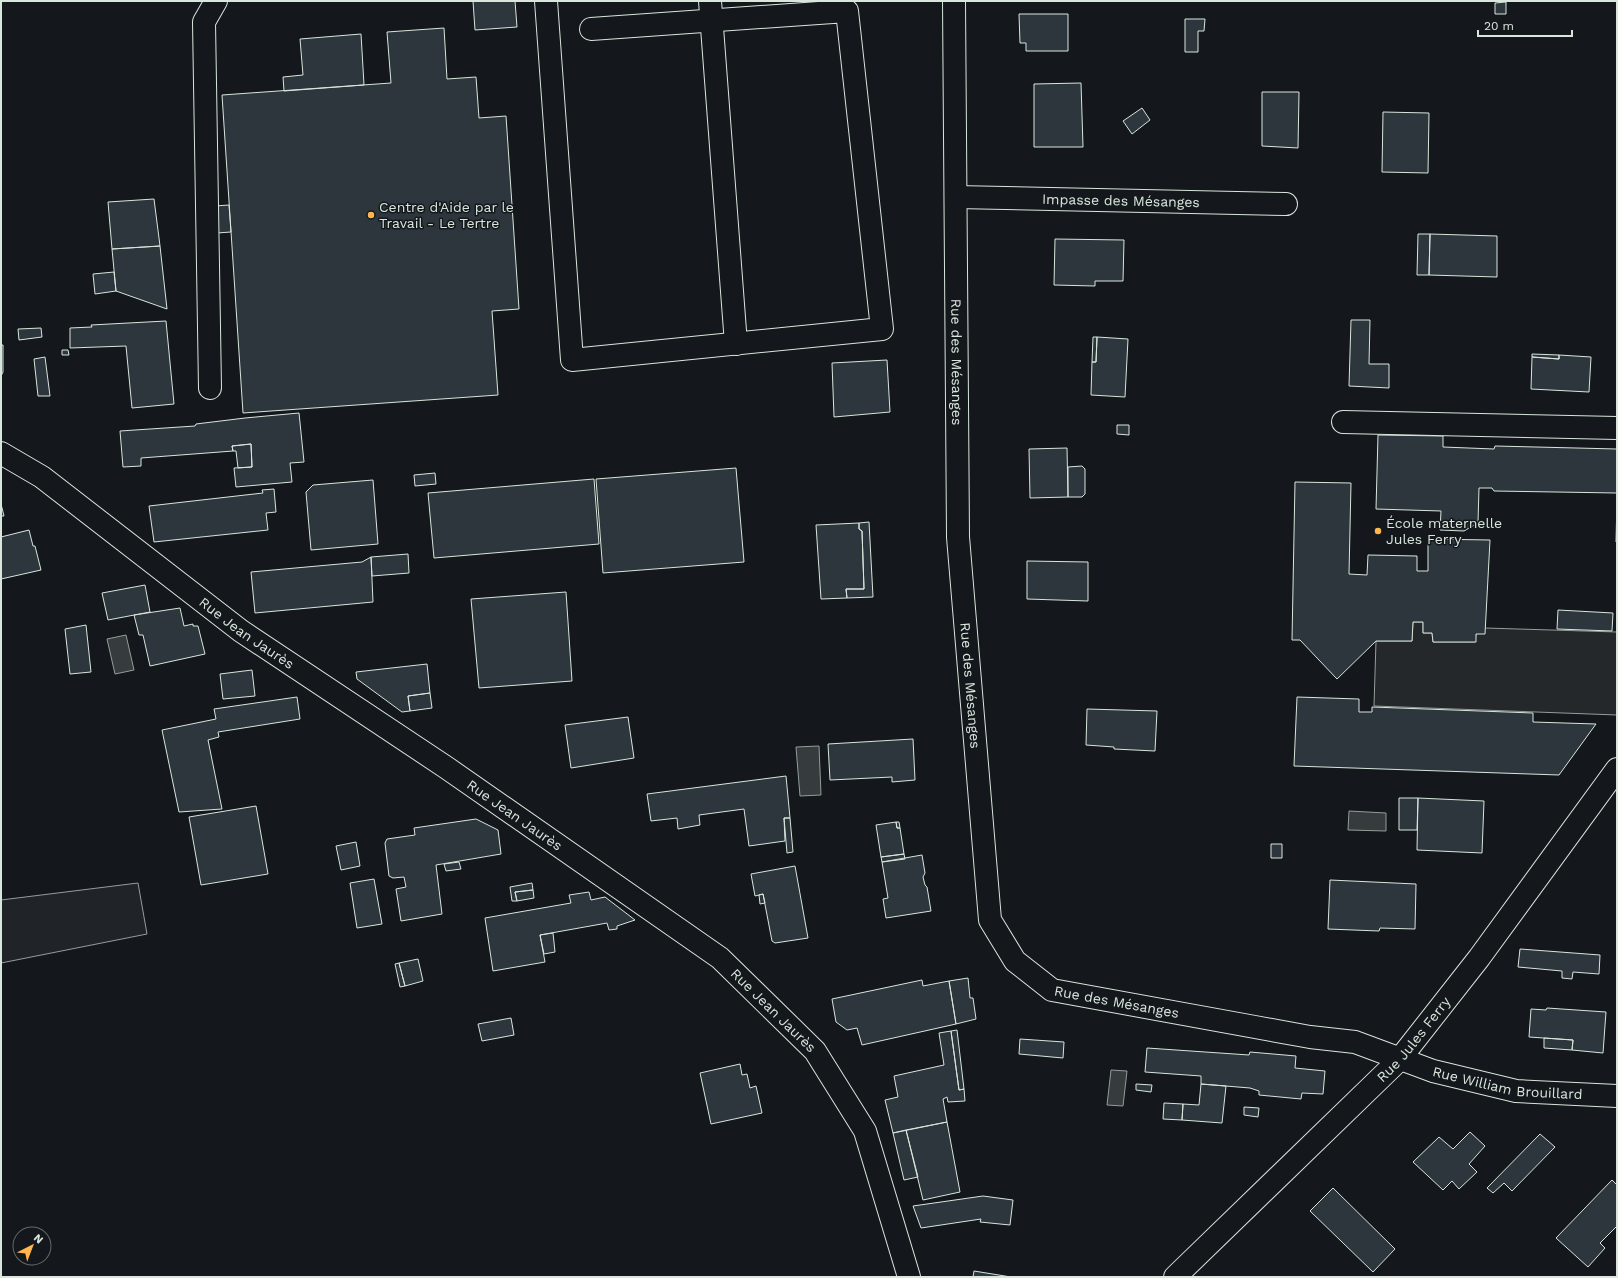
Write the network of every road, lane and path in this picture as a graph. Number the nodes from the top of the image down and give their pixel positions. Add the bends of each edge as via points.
1 (216, 1) edge
2 (546, 1) edge
3 (954, 1) edge
4 (711, 11) edge
5 (591, 29) dead end
6 (956, 197) junction
7 (1286, 204) dead end
8 (736, 344) junction
9 (210, 388) dead end
10 (1342, 422) dead end
11 (1617, 428) edge
12 (1, 453) edge
13 (1617, 770) edge
14 (1399, 1060) junction
15 (1617, 1096) edge
16 (909, 1277) edge
17 (1175, 1277) edge

1 - 9 street via 204,22
2 - 8 street via 572,360
3 - 6 street, Rue des Mésanges
4 - 5 street
4 - 8 street
4 - 8 street via 847,11 882,329
6 - 7 street, Impasse des Mésanges
6 - 14 street, Rue des Mésanges via 958,537 990,920 1015,961 1052,990 1310,1037 1355,1042
10 - 11 street
12 - 16 street, Rue Jean Jaurès via 42,477 241,631 447,768 720,958 815,1051 865,1131
13 - 14 street, Rue Jules Ferry via 1479,958
14 - 15 street, Rue William Brouillard via 1516,1091
14 - 17 street, Rue Jules Ferry

